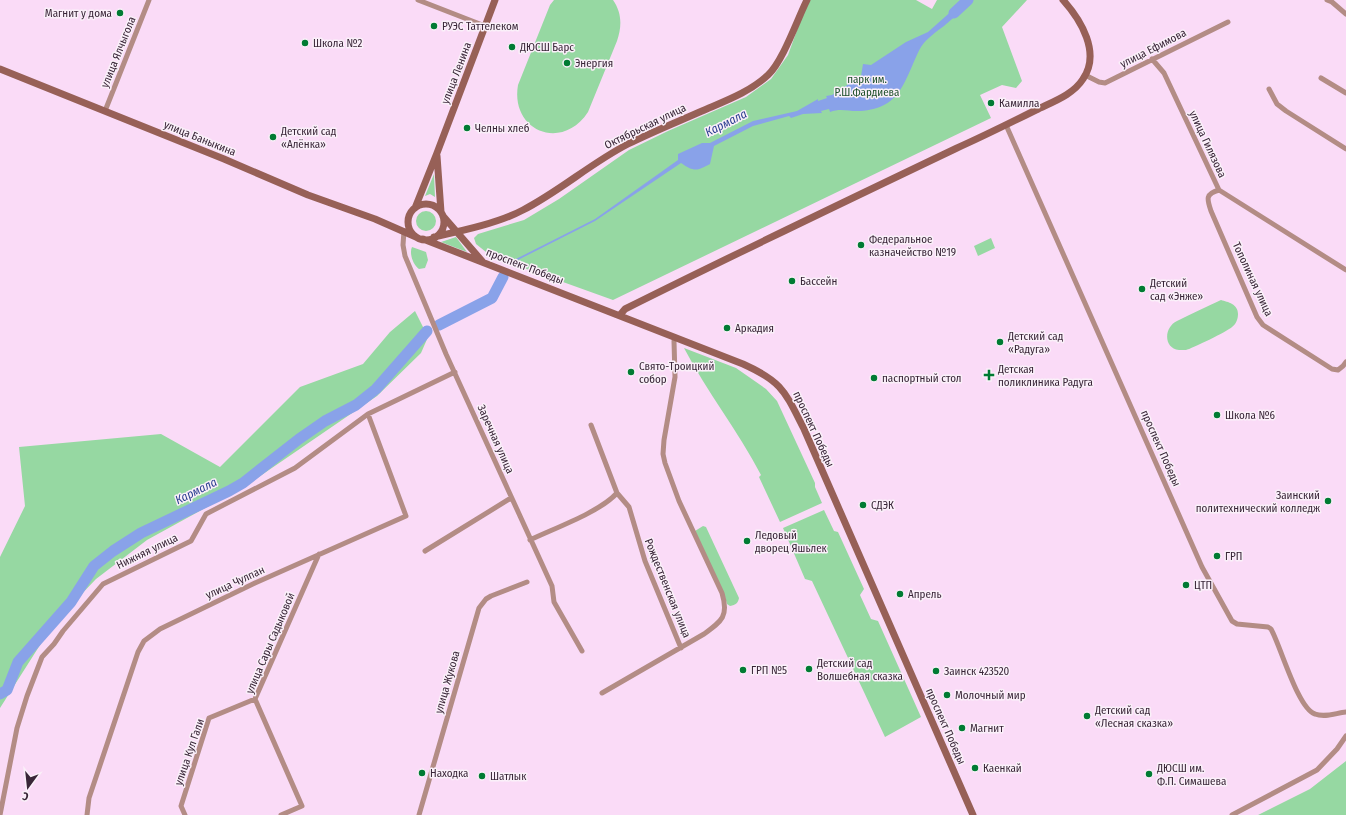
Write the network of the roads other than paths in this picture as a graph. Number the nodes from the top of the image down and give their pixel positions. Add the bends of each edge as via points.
1 (149, 0) edge
2 (418, 0) edge
3 (495, 0) edge
4 (807, 0) edge
5 (1063, 0) edge
6 (1329, 1) edge
7 (1346, 14) edge
8 (1228, 22) dead end
9 (485, 26) junction
10 (1152, 59) junction
11 (0, 69) edge
12 (1085, 76) junction
13 (1321, 78) dead end
14 (1269, 89) dead end
15 (1346, 92) edge
16 (105, 111) junction
17 (1006, 125) junction
18 (1346, 149) edge
19 (437, 154) junction
20 (1219, 190) junction
21 (415, 208) junction
22 (441, 214) junction
23 (408, 221) junction
24 (392, 226) junction
25 (404, 231) junction
26 (456, 232) junction
27 (419, 238) junction
28 (434, 238) junction
29 (484, 262) junction
30 (1346, 270) edge
31 (620, 315) junction
32 (675, 337) junction
33 (1346, 362) edge
34 (455, 372) junction
35 (368, 414) junction
36 (591, 426) dead end
37 (617, 493) junction
38 (511, 498) junction
39 (530, 540) junction
40 (425, 551) dead end
41 (319, 554) junction
42 (527, 582) dead end
43 (681, 648) junction
44 (582, 651) dead end
45 (602, 693) dead end
46 (255, 699) junction
47 (1346, 712) edge
48 (1346, 736) edge
49 (0, 815) edge
50 (87, 815) edge
51 (185, 815) edge
52 (281, 815) edge
53 (419, 815) edge
54 (973, 815) edge
55 (1232, 815) edge

1 - 16 street, улица Ялчыгола
2 - 9 street
3 - 9 main road, улица Ленина
4 - 26 main road, Октябрьская улица via 779,61 761,81 732,98 626,145 521,211
5 - 12 main road via 1080,21 1085,33 1090,54
6 - 7 street
8 - 10 street, улица Ефимова
9 - 19 main road, улица Ленина
10 - 12 street, улица Ефимова via 1104,83
10 - 20 street, улица Гилязова via 1164,73
11 - 16 main road, улица Баныкина
12 - 17 main road via 1069,93
13 - 15 street
14 - 18 street via 1277,104
16 - 24 main road, улица Баныкина via 308,195
17 - 31 main road via 720,261 625,308
17 - 47 street, проспект Победы via 1202,567 1232,622 1271,629 1301,701 1310,711 1322,716
19 - 21 main road, улица Ленина
19 - 22 main road
20 - 30 street, улица Гилязова
20 - 33 street, Тополиная улица via 1209,195 1210,211 1257,317 1263,325 1332,369 1338,370
21 - 22 main road via 428,204
21 - 23 main road
22 - 26 main road
22 - 28 main road via 442,230
23 - 24 main road
23 - 27 main road via 411,231
24 - 25 main road, улица Баныкина
25 - 27 main road, проспект Победы
25 - 34 street, Заречная улица via 403,245 406,256
26 - 28 main road, Октябрьская улица
26 - 29 main road
27 - 28 main road
27 - 29 main road, проспект Победы
29 - 31 main road, проспект Победы
31 - 32 main road, проспект Победы
32 - 43 street via 675,377 664,454 682,506 725,602 723,618 718,624
32 - 54 main road, проспект Победы via 757,370 770,378 785,393 804,429
34 - 35 street, Нижняя улица
34 - 38 street, Заречная улица
35 - 41 street, улица Чулпан via 406,516
35 - 49 street, Нижняя улица via 295,468 206,514 191,541 103,584 42,656 17,728
36 - 37 street, Рождественская улица
37 - 39 street via 594,510
37 - 43 street, Рождественская улица via 628,507 645,561
38 - 39 street, Заречная улица
38 - 40 street
39 - 44 street, Заречная улица via 552,586 554,602
41 - 46 street, улица Сары Садыковой
41 - 50 street, улица Чулпан via 160,629 144,641 138,652 89,798
42 - 53 street, улица Жукова via 491,596 480,608
43 - 45 street
46 - 51 street, улица Кул Гали via 209,718 181,806
46 - 52 street, улица Сары Садыковой via 302,806
48 - 55 street via 1318,770

